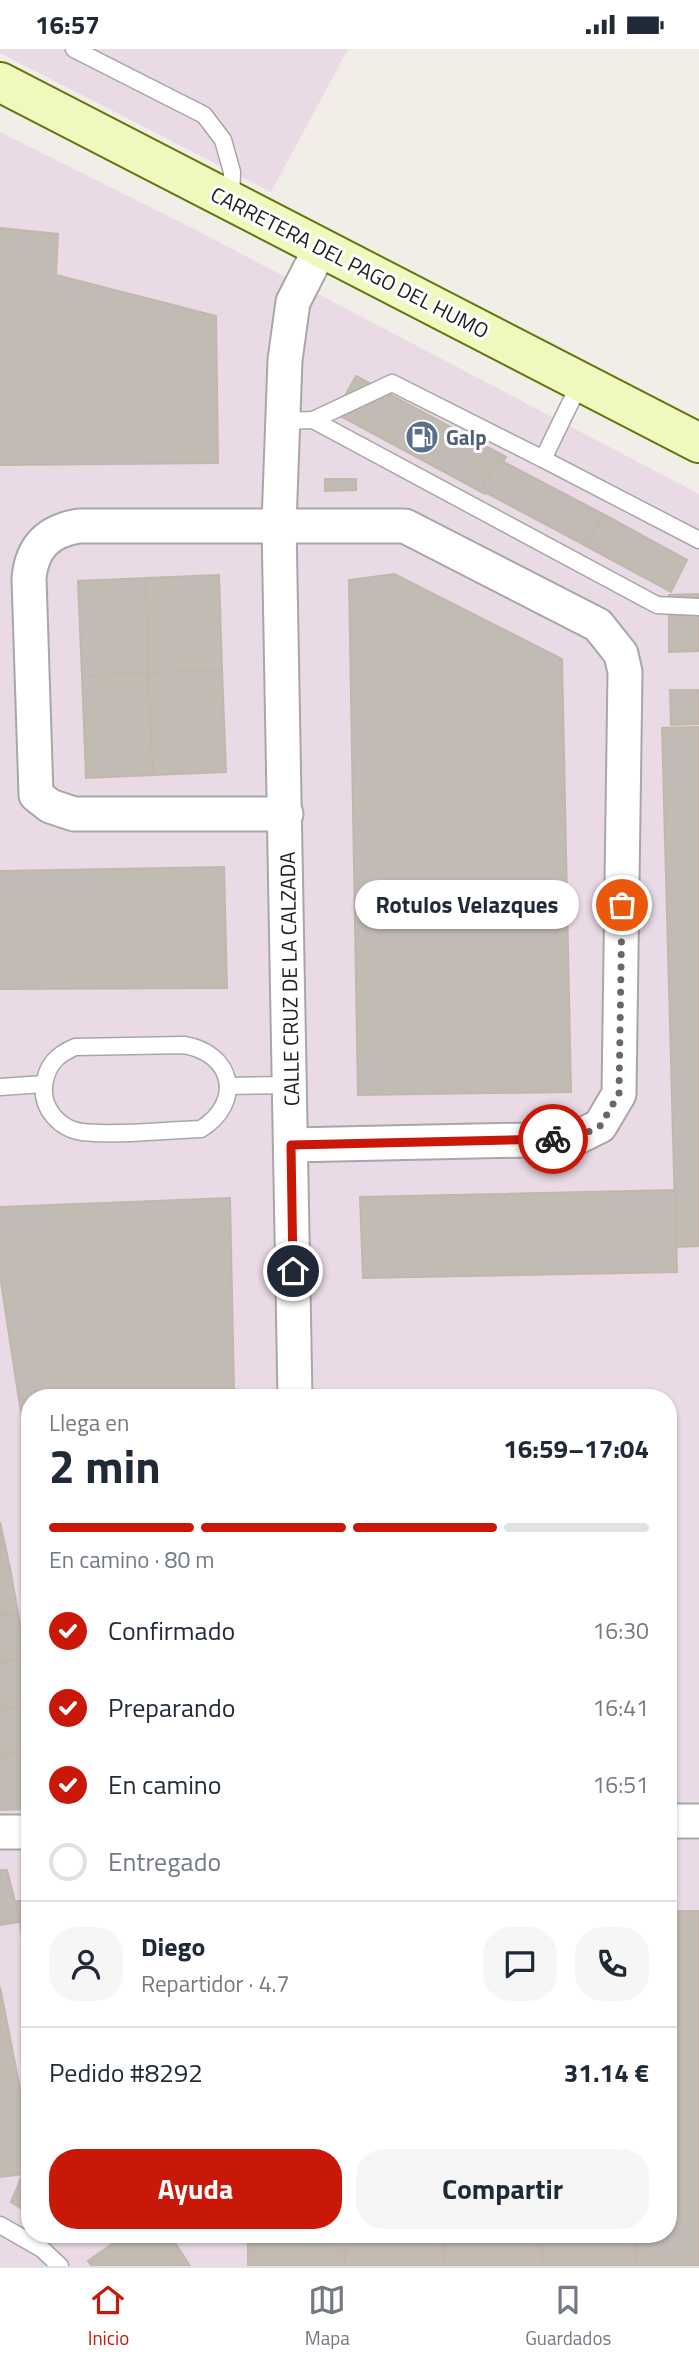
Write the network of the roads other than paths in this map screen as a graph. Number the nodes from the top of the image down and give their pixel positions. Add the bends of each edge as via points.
1 (74, 49) edge
2 (0, 82) edge
3 (231, 201) junction
4 (321, 247) junction
5 (581, 381) junction
6 (298, 420) junction
7 (699, 443) edge
8 (543, 459) junction
9 (279, 524) junction
10 (699, 540) edge
11 (699, 607) edge
12 (286, 814) junction
13 (44, 1084) junction
14 (291, 1085) junction
15 (228, 1086) junction
16 (0, 1087) edge
17 (291, 1145) junction
18 (296, 1389) edge
19 (677, 1821) edge
20 (699, 1821) edge
21 (0, 1832) edge
22 (21, 1832) edge
23 (0, 2225) edge
24 (21, 2237) edge
25 (32, 2243) edge
26 (60, 2266) edge

1 - 3 lane via 204,115 223,140 232,173
2 - 3 street, CARRETERA DEL PAGO DEL HUMO
3 - 4 street, CARRETERA DEL PAGO DEL HUMO
4 - 5 street, CARRETERA DEL PAGO DEL HUMO
4 - 6 street, CALLE CRUZ DE LA CALZADA via 293,302 285,360
5 - 7 street, CARRETERA DEL PAGO DEL HUMO
5 - 8 lane
6 - 8 lane via 392,383
6 - 9 street, CALLE CRUZ DE LA CALZADA
6 - 11 lane via 657,605
8 - 10 lane
9 - 12 street, CALLE CRUZ DE LA CALZADA
9 - 12 street via 63,528 37,547 29,578 36,795 50,806 74,814
9 - 17 street via 380,524 405,526 429,536 598,625 621,654 625,672 619,1094 600,1126 574,1139
12 - 14 street, CALLE CRUZ DE LA CALZADA
13 - 15 lane via 51,1064 75,1047 184,1045 212,1055 222,1066
13 - 15 lane via 47,1107 55,1119 82,1132 201,1129 224,1109
13 - 16 lane
14 - 15 lane
14 - 17 street, CALLE CRUZ DE LA CALZADA
17 - 18 street, CALLE CRUZ DE LA CALZADA
19 - 20 street
21 - 22 street
23 - 24 lane
25 - 26 lane

